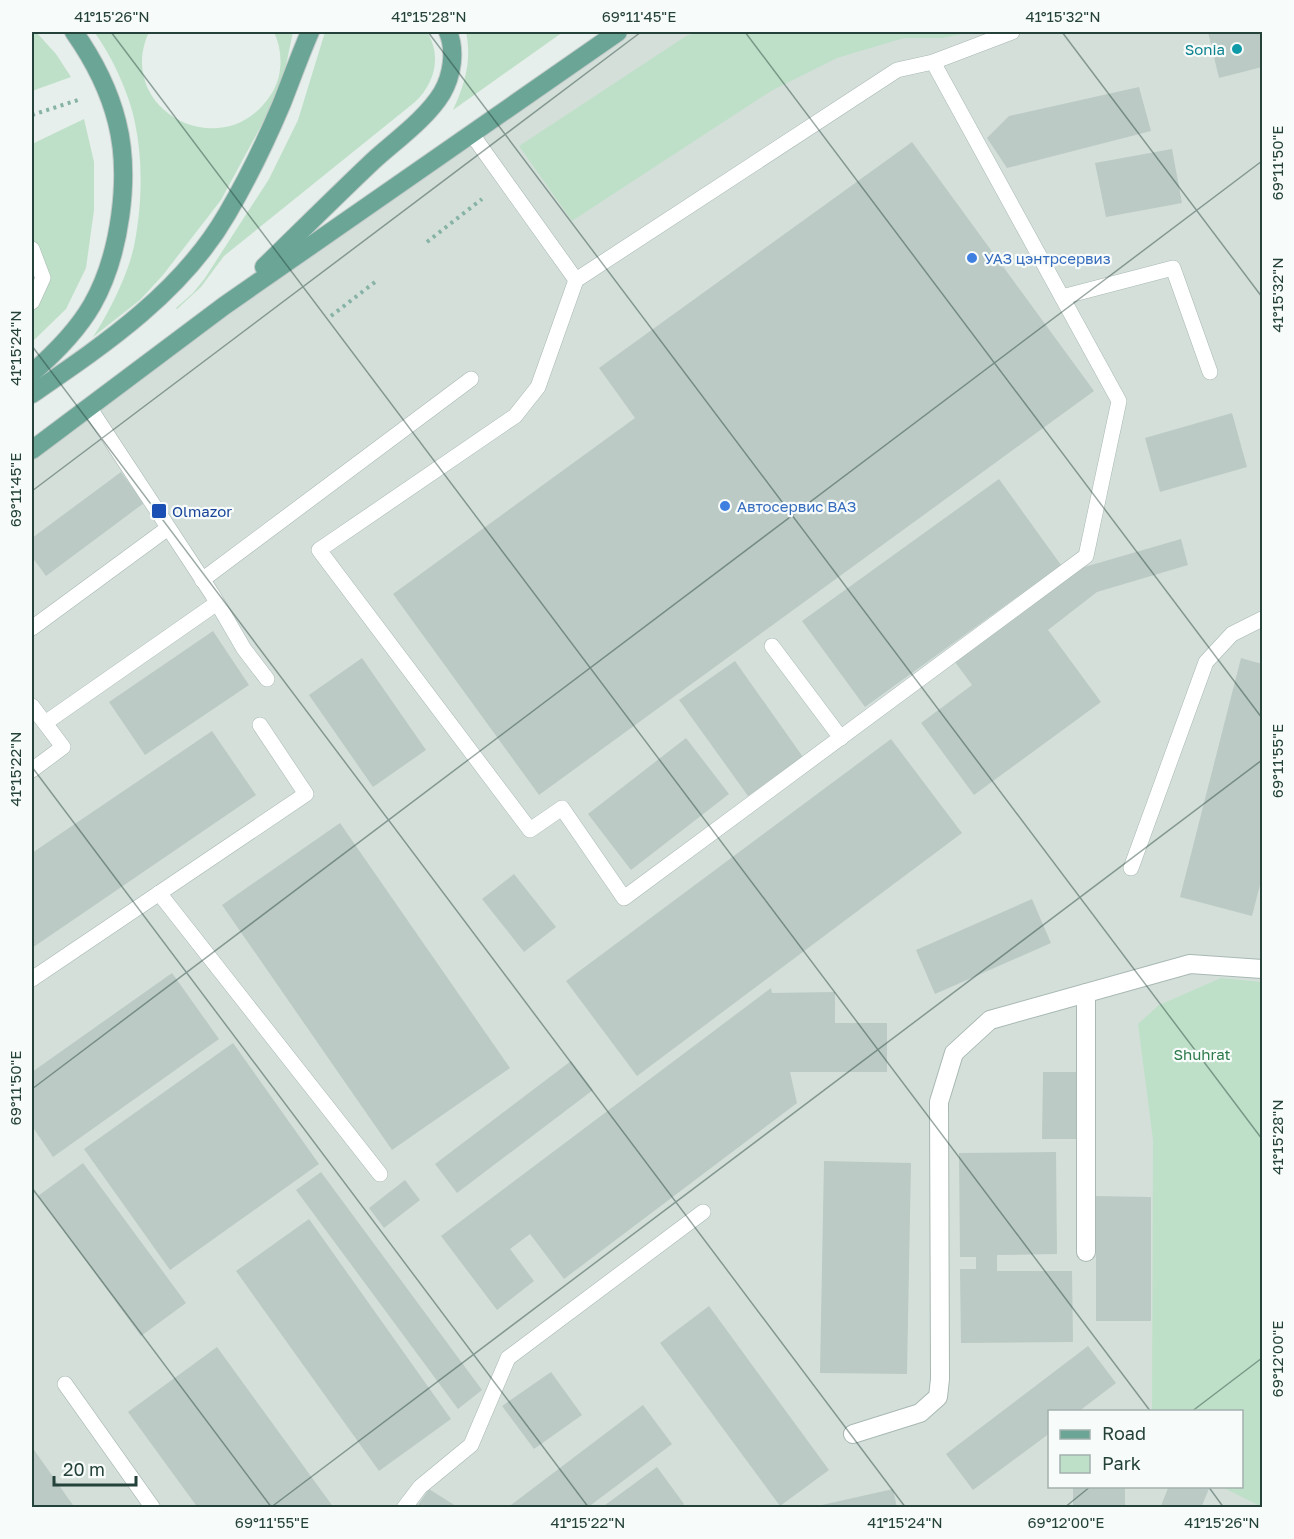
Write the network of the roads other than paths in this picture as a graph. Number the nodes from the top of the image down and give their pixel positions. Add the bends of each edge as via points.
1 (74, 32) edge
2 (310, 32) edge
3 (448, 32) edge
4 (618, 32) edge
5 (1012, 32) edge
6 (933, 62) junction
7 (471, 133) junction
8 (32, 249) edge
9 (576, 280) junction
10 (1062, 297) junction
11 (32, 302) edge
12 (224, 306) junction
13 (1210, 372) dead end
14 (32, 373) edge
15 (471, 379) dead end
16 (32, 394) edge
17 (88, 407) junction
18 (32, 450) edge
19 (168, 528) junction
20 (202, 580) junction
21 (217, 603) junction
22 (1263, 619) edge
23 (32, 628) edge
24 (772, 646) dead end
25 (267, 679) dead end
26 (32, 706) edge
27 (45, 723) junction
28 (260, 725) dead end
29 (841, 738) junction
30 (32, 770) edge
31 (1131, 868) dead end
32 (159, 893) junction
33 (1263, 969) edge
34 (32, 979) edge
35 (1086, 993) junction
36 (380, 1174) dead end
37 (703, 1212) dead end
38 (1086, 1252) dead end
39 (65, 1384) dead end
40 (853, 1434) dead end
41 (153, 1508) edge
42 (404, 1508) edge

1 - 14 main road via 95,65 117,121 122,150 120,214 111,260 92,305 64,344
2 - 16 main road via 255,161 227,215 200,254 140,315
3 - 12 main road via 453,54 450,73 429,110
4 - 7 main road
5 - 6 lane
6 - 9 lane via 897,70
6 - 10 lane
7 - 9 lane
7 - 12 main road
8 - 11 lane via 43,278
9 - 29 lane via 538,387 515,416 319,550 530,830 562,808 624,898
10 - 13 lane via 1173,268
10 - 29 lane via 1119,401 1086,556
12 - 17 main road
15 - 20 lane
17 - 18 main road
17 - 19 lane
19 - 20 lane
19 - 23 lane
20 - 21 lane
21 - 25 lane
21 - 27 lane
22 - 31 lane via 1232,634 1206,662
24 - 29 lane
26 - 27 lane
27 - 30 lane via 63,747
28 - 32 lane via 306,794
32 - 34 lane
32 - 36 lane
33 - 35 street via 1191,964
35 - 38 street
35 - 40 street via 990,1020 954,1053 939,1102 938,1397 920,1413
37 - 42 lane via 508,1358 471,1445 420,1487
39 - 41 lane

